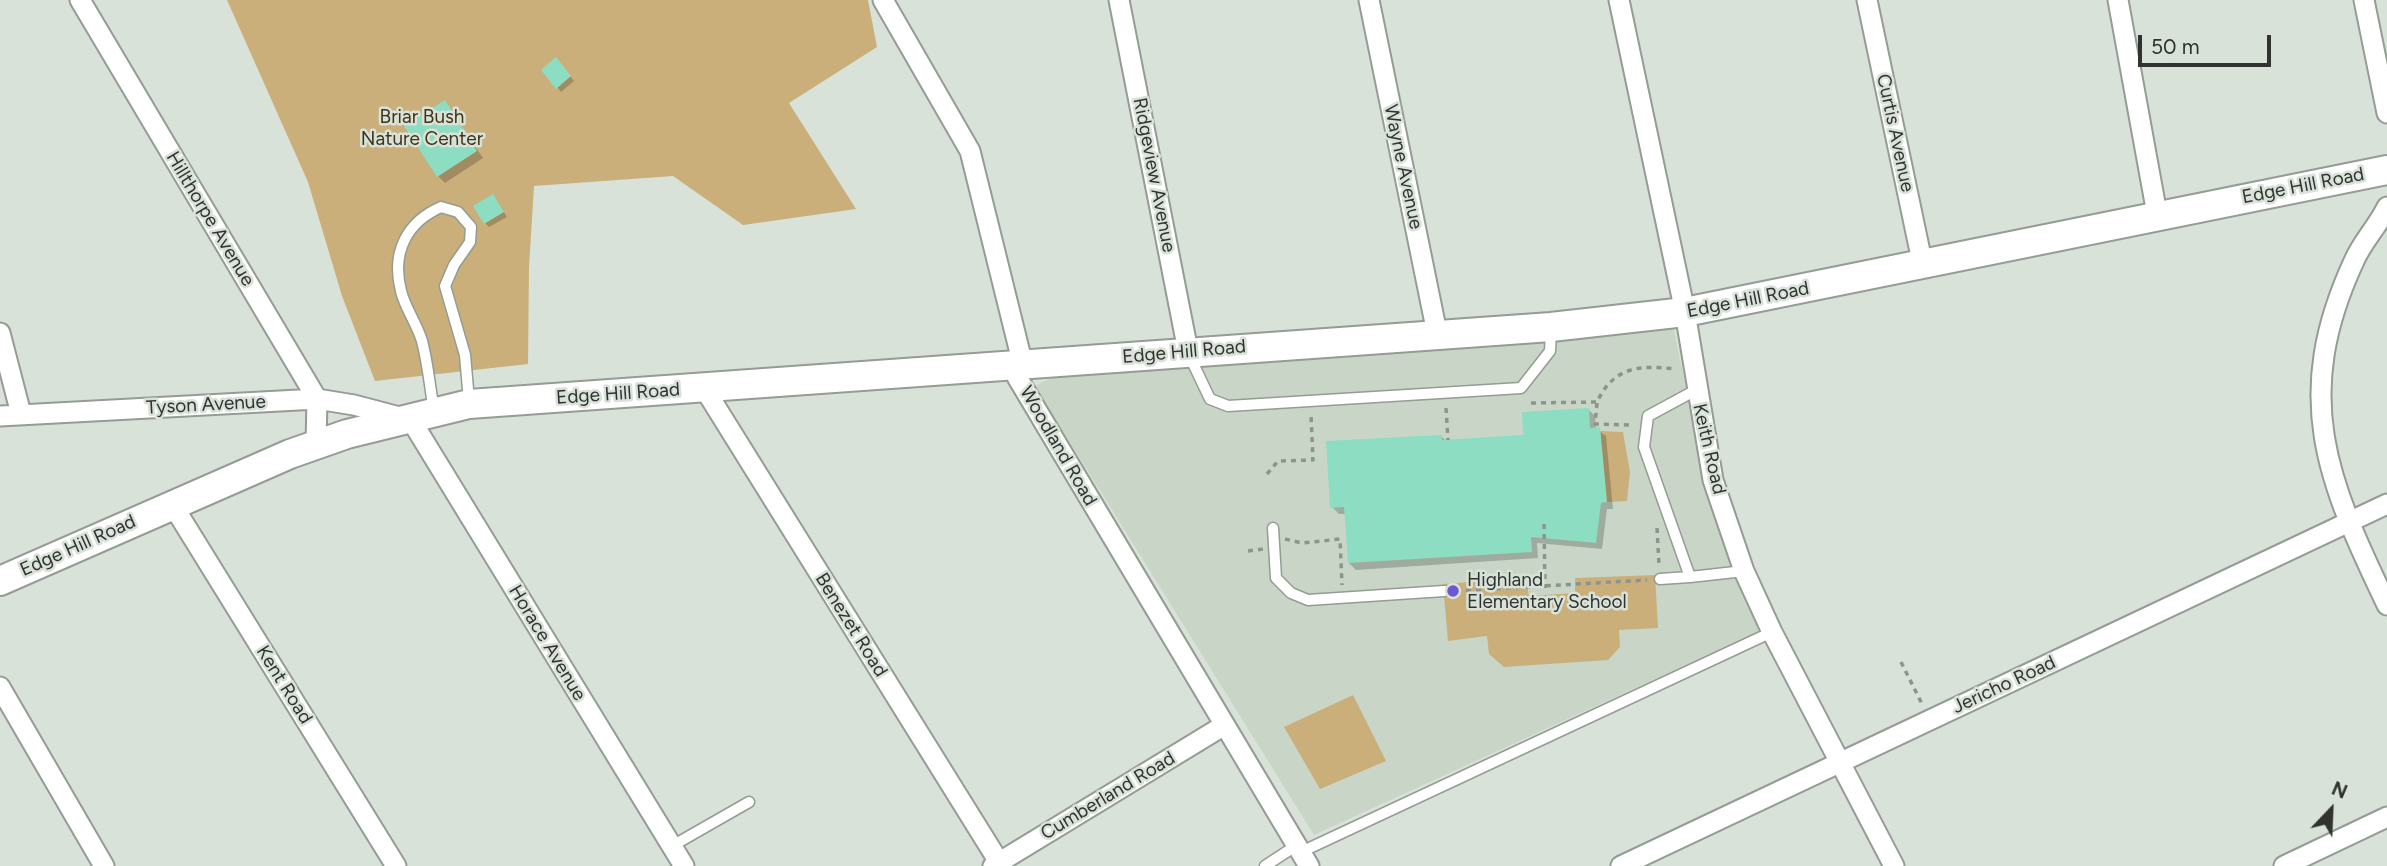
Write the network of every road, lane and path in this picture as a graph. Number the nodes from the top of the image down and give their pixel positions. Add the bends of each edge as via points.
1 (79, 0) edge
2 (883, 0) edge
3 (1119, 0) edge
4 (1369, 0) edge
5 (1619, 0) edge
6 (1867, 0) edge
7 (2118, 0) edge
8 (2364, 0) edge
9 (2387, 113) edge
10 (2387, 170) edge
11 (2387, 207) edge
12 (2157, 214) junction
13 (1923, 266) junction
14 (1685, 312) junction
15 (1551, 327) junction
16 (0, 333) edge
17 (1437, 333) junction
18 (1188, 351) junction
19 (1023, 365) junction
20 (1678, 370) dead end
21 (704, 388) junction
22 (1696, 390) junction
23 (317, 399) junction
24 (1597, 402) junction
25 (1531, 403) dead end
26 (469, 404) junction
27 (1446, 408) dead end
28 (21, 414) junction
29 (1311, 415) dead end
30 (0, 416) edge
31 (423, 417) junction
32 (1631, 425) dead end
33 (1448, 440) dead end
34 (316, 445) junction
35 (1267, 474) dead end
36 (2387, 504) edge
37 (172, 505) junction
38 (1657, 522) dead end
39 (2347, 523) junction
40 (1544, 524) dead end
41 (1273, 528) dead end
42 (1284, 538) dead end
43 (1265, 549) dead end
44 (1248, 551) dead end
45 (1744, 571) junction
46 (1690, 577) junction
47 (1660, 579) junction
48 (0, 581) edge
49 (1545, 588) junction
50 (1444, 591) joint
51 (1343, 598) junction
52 (2387, 605) edge
53 (1772, 632) junction
54 (1901, 662) dead end
55 (0, 687) edge
56 (1922, 706) dead end
57 (1223, 726) junction
58 (1841, 762) junction
59 (749, 802) dead end
60 (2387, 817) edge
61 (672, 846) junction
62 (1302, 854) edge
63 (996, 864) edge
64 (104, 866) edge
65 (396, 866) edge
66 (684, 866) edge
67 (1265, 866) edge
68 (1621, 866) edge
69 (1894, 866) edge
70 (2284, 866) edge

1 - 23 street, Hillthorpe Avenue
2 - 19 street, Woodland Road via 970,151
3 - 18 street, Ridgeview Avenue
4 - 17 street, Wayne Avenue
5 - 14 street, Keith Road
6 - 13 street, Curtis Avenue
7 - 12 street
8 - 9 street
10 - 12 street, Edge Hill Road
11 - 39 street via 2354,259 2325,342 2321,396 2325,448
12 - 13 street, Edge Hill Road
13 - 14 street, Edge Hill Road
14 - 15 street, Edge Hill Road
14 - 22 street, Keith Road
15 - 17 street, Edge Hill Road
15 - 18 lane via 1550,351 1521,388 1494,390 1227,406 1210,399
16 - 28 street
17 - 18 street, Edge Hill Road
18 - 19 street, Edge Hill Road
19 - 21 street, Edge Hill Road
19 - 57 street, Woodland Road via 1017,377
20 - 24 path via 1646,366 1619,374
21 - 26 street, Edge Hill Road
21 - 63 street, Benezet Road
22 - 45 street, Keith Road via 1713,480
22 - 46 lane via 1648,416 1644,447
23 - 28 street, Tyson Avenue
23 - 31 street, Tyson Avenue
23 - 34 street
24 - 25 path
24 - 32 path via 1595,424
26 - 31 street, Edge Hill Road
26 - 31 lane via 465,355 445,286 470,242 471,227 458,212 441,206 422,215 407,235 398,259 401,291 421,339
27 - 33 path
28 - 30 street, Tyson Avenue
29 - 35 path via 1313,460 1278,461
31 - 34 street, Edge Hill Road
31 - 61 street, Horace Avenue
34 - 37 street, Edge Hill Road
36 - 39 street, Jericho Road
37 - 48 street, Edge Hill Road
37 - 65 street, Kent Road
38 - 47 path
39 - 52 street
39 - 58 street, Jericho Road
40 - 49 path
41 - 51 lane via 1276,578 1291,593 1308,600
42 - 51 path via 1302,543 1340,540
43 - 44 path
45 - 46 lane
45 - 53 street, Keith Road
46 - 47 lane
47 - 49 path
49 - 50 path
50 - 51 lane
53 - 58 street, Keith Road
53 - 62 lane
54 - 56 path
55 - 64 street
57 - 62 street, Woodland Road
57 - 63 street, Cumberland Road
58 - 68 street, Jericho Road
58 - 69 street, Keith Road
59 - 61 lane
60 - 70 street
61 - 66 street, Horace Avenue
62 - 67 lane

